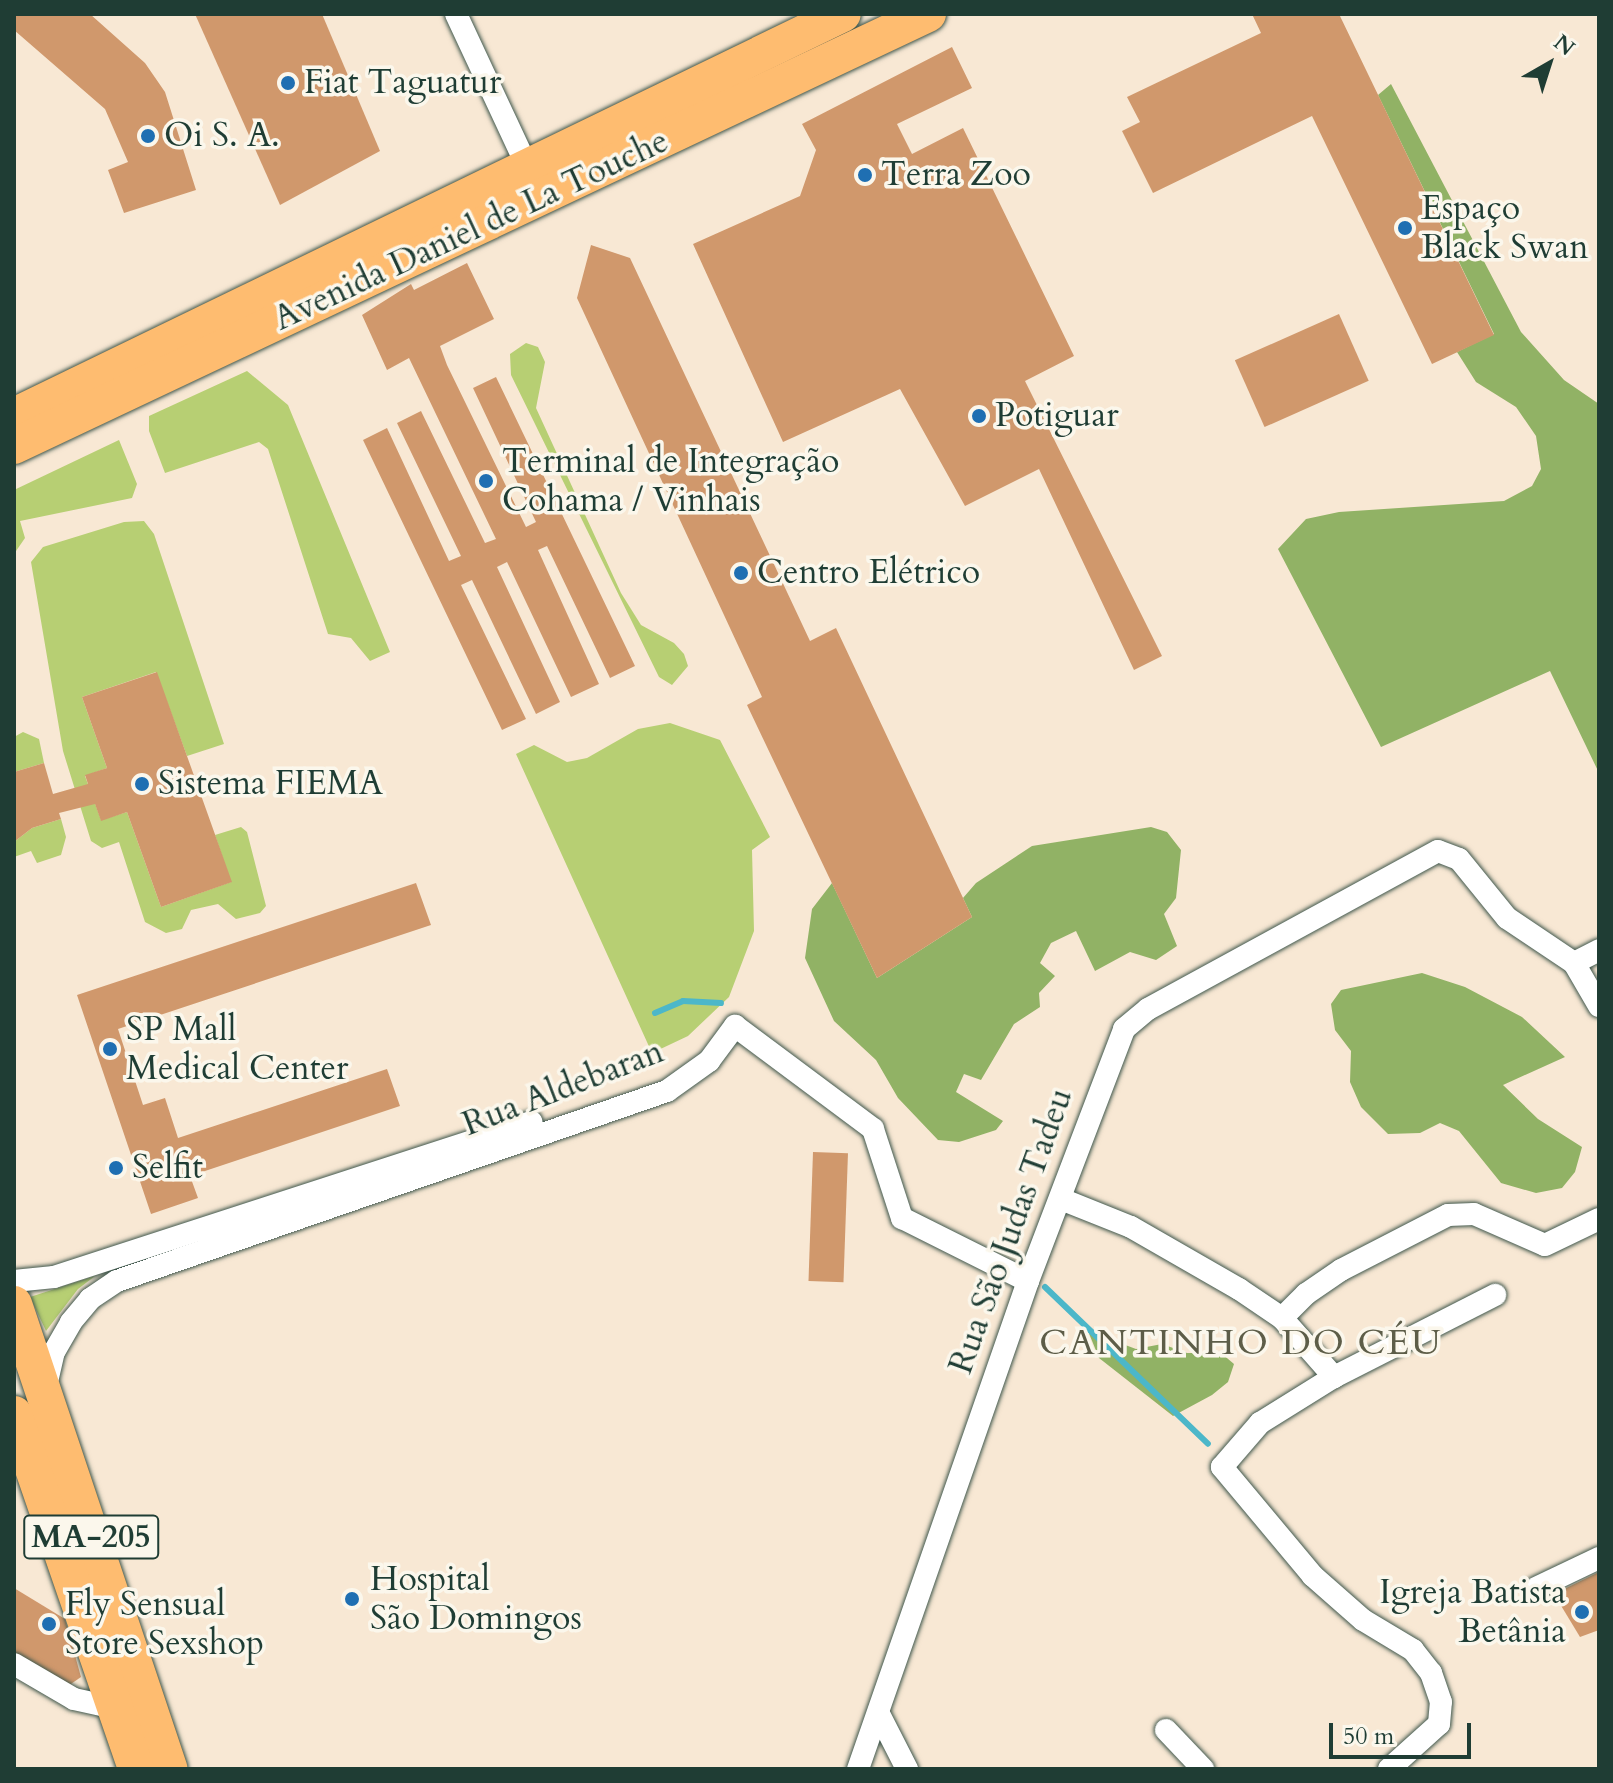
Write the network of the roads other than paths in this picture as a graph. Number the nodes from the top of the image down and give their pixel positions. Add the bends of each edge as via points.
1 (456, 14) edge
2 (843, 14) edge
3 (928, 14) edge
4 (527, 166) junction
5 (395, 230) junction
6 (388, 271) junction
7 (232, 327) junction
8 (14, 393) edge
9 (14, 416) edge
10 (14, 446) edge
11 (14, 469) edge
12 (1599, 950) edge
13 (1574, 963) junction
14 (1599, 1006) edge
15 (735, 1026) junction
16 (1061, 1199) junction
17 (1599, 1219) edge
18 (14, 1281) edge
19 (1028, 1281) junction
20 (1495, 1295) dead end
21 (14, 1304) edge
22 (1282, 1318) junction
23 (1334, 1377) junction
24 (45, 1395) junction
25 (14, 1414) edge
26 (1599, 1558) edge
27 (1536, 1588) dead end
28 (14, 1664) edge
29 (115, 1708) junction
30 (879, 1714) junction
31 (1166, 1730) dead end
32 (136, 1769) edge
33 (170, 1769) edge
34 (858, 1769) edge
35 (907, 1769) edge
36 (1203, 1769) edge
37 (1389, 1769) edge

1 - 4 street
2 - 4 main road, Avenida Daniel de La Touche
3 - 6 main road, Avenida Daniel de La Touche
4 - 5 main road, Avenida Daniel de La Touche
5 - 7 main road, Avenida Daniel de La Touche
5 - 8 main road via 218,298
6 - 7 main road, Avenida Daniel de La Touche
6 - 11 main road via 231,363
7 - 9 main road, Avenida Daniel de La Touche
7 - 10 main road, Avenida Daniel de La Touche
12 - 13 street
13 - 14 street
13 - 16 street, Rua São Judas Tadeu via 1507,918 1459,859 1438,851 1132,1020 1115,1046
15 - 18 street, Rua Aldebaran via 694,1060 660,1079 54,1277
15 - 19 street via 873,1129 902,1218
15 - 24 street, Rua Aldebaran via 709,1061 667,1091 117,1281 90,1299 61,1338
16 - 19 street, Rua São Judas Tadeu
16 - 22 street via 1180,1253
17 - 22 street via 1545,1245 1474,1214 1448,1215 1341,1270
19 - 30 street, Rua São Judas Tadeu
20 - 23 street
21 - 24 main road, MA-205
22 - 23 street
23 - 37 street via 1260,1423 1222,1467 1313,1576 1363,1620 1413,1650 1431,1673 1441,1702 1439,1724
24 - 33 main road, MA-205
25 - 29 main road, MA-205
26 - 27 street
28 - 29 street via 74,1699
29 - 32 main road, MA-205
30 - 34 street, Rua São Judas Tadeu
30 - 35 street
31 - 36 street

